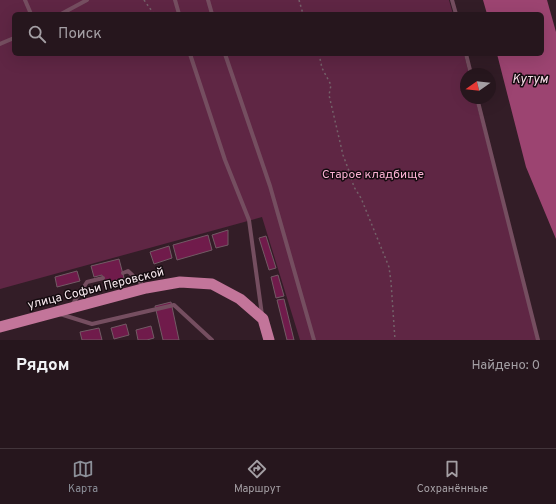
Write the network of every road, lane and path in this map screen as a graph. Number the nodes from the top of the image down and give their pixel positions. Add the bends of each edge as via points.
1 (25, 0) edge
2 (87, 0) edge
3 (144, 0) edge
4 (175, 0) edge
5 (208, 0) edge
6 (299, 0) edge
7 (452, 0) edge
8 (30, 12) edge
9 (65, 12) edge
10 (153, 12) edge
11 (178, 12) edge
12 (211, 12) edge
13 (303, 12) edge
14 (455, 12) edge
15 (12, 39) edge
16 (0, 44) edge
17 (191, 56) edge
18 (226, 56) edge
19 (319, 56) edge
20 (466, 56) edge
21 (470, 68) edge
22 (479, 104) edge
23 (123, 273) dead end
24 (103, 278) dead end
25 (146, 288) junction
26 (70, 308) junction
27 (56, 313) junction
28 (263, 319) junction
29 (0, 327) edge
30 (212, 340) edge
31 (269, 340) edge
32 (314, 340) edge
33 (394, 340) edge
34 (538, 340) edge

1 - 8 lane
2 - 9 lane
3 - 10 path
4 - 11 lane
5 - 12 lane
6 - 13 path
7 - 14 lane
15 - 16 lane
17 - 28 lane via 225,160 249,220
18 - 32 lane via 270,186
19 - 33 path via 330,85 329,95 343,155 389,267
20 - 21 lane
22 - 34 lane
23 - 25 lane via 128,271
24 - 26 lane via 87,282
25 - 26 main road, улица Софьи Перовской
25 - 28 main road, улица Софьи Перовской via 180,282 212,284 240,299
26 - 27 main road, улица Софьи Перовской
27 - 29 main road, улица Софьи Перовской
27 - 30 lane via 92,324 174,304
28 - 31 main road

